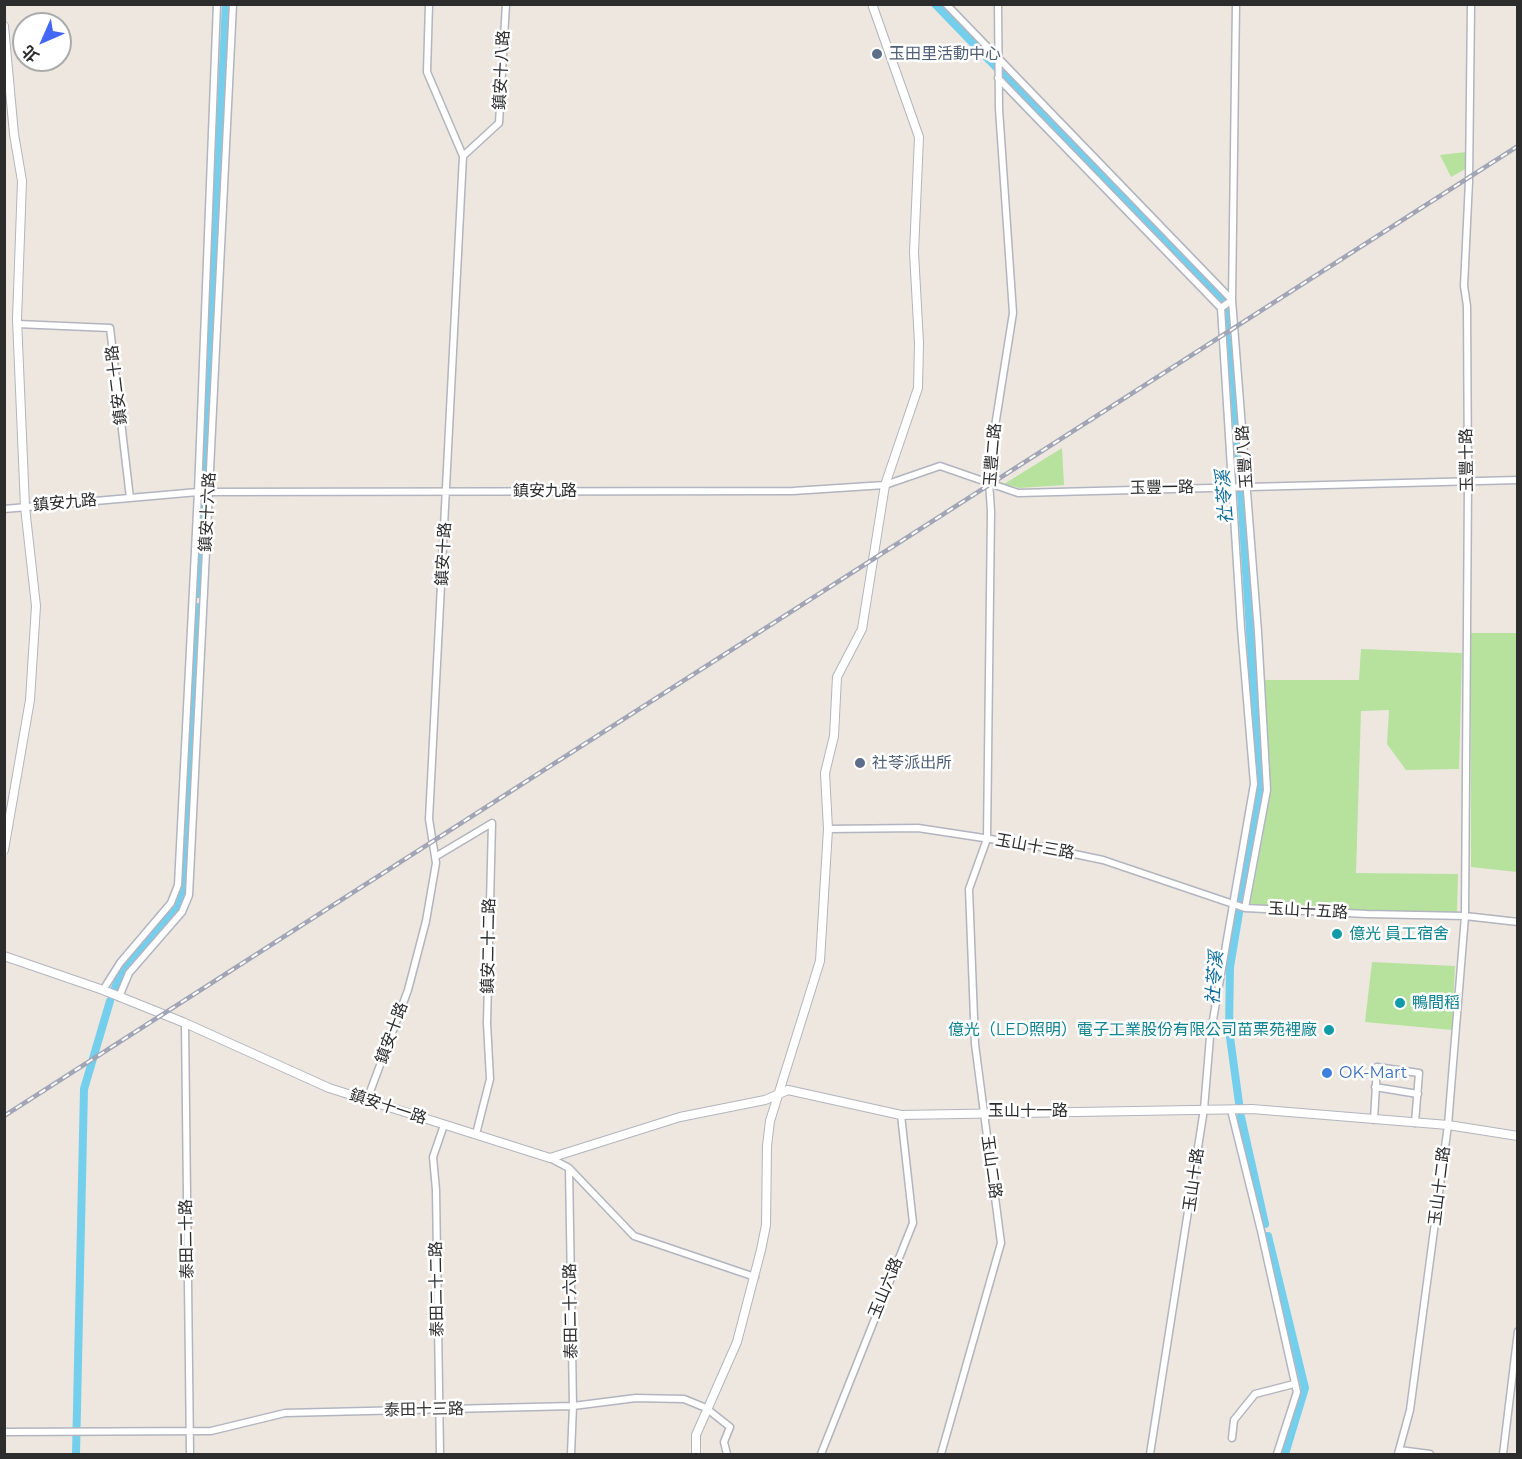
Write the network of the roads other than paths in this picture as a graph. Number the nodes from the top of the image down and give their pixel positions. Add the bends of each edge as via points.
1 (217, 4) edge
2 (233, 4) edge
3 (429, 4) edge
4 (506, 4) edge
5 (872, 4) edge
6 (946, 4) edge
7 (998, 4) edge
8 (1236, 4) edge
9 (1471, 4) edge
10 (4, 26) edge
11 (998, 56) junction
12 (998, 76) junction
13 (464, 156) junction
14 (1227, 304) junction
15 (17, 324) junction
16 (1518, 480) edge
17 (988, 482) junction
18 (1468, 482) junction
19 (885, 485) junction
20 (1239, 486) junction
21 (448, 491) junction
22 (198, 492) junction
23 (207, 493) junction
24 (130, 498) junction
25 (25, 507) junction
26 (4, 508) edge
27 (828, 829) junction
28 (987, 839) junction
29 (4, 850) edge
30 (435, 857) junction
31 (1232, 905) junction
32 (1244, 907) junction
33 (1465, 916) junction
34 (1518, 922) edge
35 (4, 956) edge
36 (103, 990) junction
37 (119, 997) junction
38 (185, 1023) junction
39 (1375, 1087) junction
40 (778, 1093) junction
41 (1418, 1094) junction
42 (367, 1100) junction
43 (1204, 1109) junction
44 (1231, 1110) junction
45 (983, 1112) junction
46 (901, 1114) junction
47 (1374, 1120) junction
48 (1415, 1124) junction
49 (444, 1125) junction
50 (1448, 1125) junction
51 (476, 1134) junction
52 (1518, 1137) edge
53 (550, 1158) junction
54 (570, 1168) junction
55 (755, 1277) junction
56 (1518, 1331) edge
57 (1294, 1384) junction
58 (573, 1406) junction
59 (706, 1408) junction
60 (439, 1410) junction
61 (190, 1431) junction
62 (4, 1432) edge
63 (1232, 1438) dead end
64 (1399, 1452) edge
65 (190, 1455) edge
66 (440, 1455) edge
67 (571, 1455) edge
68 (696, 1455) edge
69 (727, 1455) edge
70 (821, 1455) edge
71 (941, 1455) edge
72 (1150, 1455) edge
73 (1277, 1455) edge
74 (1430, 1455) edge
75 (1503, 1455) edge

1 - 22 street
2 - 23 street, 鎮安十六路
3 - 13 street, 鎮安十路 via 427,72
4 - 13 street, 鎮安十八路 via 499,123
5 - 19 street via 919,137 914,252 918,388
6 - 11 street
7 - 11 street
8 - 14 street, 玉豐八路
9 - 18 street, 玉豐十路 via 1464,286
10 - 15 street via 22,181
11 - 12 street, 玉豐二路
11 - 14 street
12 - 14 street
12 - 17 street, 玉豐二路 via 1013,313
13 - 21 street, 鎮安十路
14 - 20 street, 玉豐八路
14 - 20 street
15 - 24 street, 鎮安二十路 via 110,328
15 - 25 street
16 - 18 street, 玉豐一路
17 - 19 street, 玉豐一路 via 940,466
17 - 20 street, 玉豐一路 via 1018,493
17 - 28 street, 玉豐二路 via 991,511
18 - 20 street, 玉豐一路
18 - 33 street, 玉豐十路
19 - 21 street, 鎮安九路 via 793,491
19 - 27 street via 862,629 837,677 834,736 825,773
20 - 31 street, 玉山十路 via 1241,628 1254,784
20 - 32 street, 玉豐八路 via 1267,790
21 - 23 street, 鎮安九路
21 - 30 street, 鎮安十路 via 429,819
22 - 23 street, 鎮安九路
22 - 24 street, 鎮安九路
22 - 36 street via 178,885 171,903 120,963
23 - 37 street, 鎮安十六路 via 189,895 182,912 129,974
24 - 25 street, 鎮安九路
25 - 26 street, 鎮安九路
25 - 29 street via 36,606 30,700
27 - 28 street, 玉山十三路 via 918,828
27 - 40 street via 820,961
28 - 31 street, 玉山十三路 via 1103,860
28 - 45 street, 玉山二路 via 969,889 975,1044
30 - 42 street, 鎮安十路 via 426,921 408,990
30 - 51 street, 鎮安二十二路 via 492,823 487,1023 490,1079
31 - 32 street, 玉山十三路
31 - 43 street, 玉山十路 via 1210,1037
32 - 33 street, 玉山十五路
33 - 34 street, 玉山十五路
33 - 50 street, 玉山十二路
35 - 36 street, 鎮安十一路
36 - 37 street, 鎮安十一路
37 - 38 street, 鎮安十一路
38 - 42 street, 鎮安十一路 via 329,1088
38 - 61 street, 泰田二十路
39 - 41 street
39 - 41 street via 1377,1067 1419,1073
39 - 47 street
40 - 46 street, 玉山十一路 via 788,1090
40 - 53 street, 玉山十一路 via 765,1100 680,1117
40 - 55 street via 766,1146 766,1225
41 - 48 street
42 - 49 street, 鎮安十一路
43 - 44 street, 玉山十一路
43 - 45 street, 玉山十一路
43 - 72 street, 玉山十路
44 - 47 street, 玉山十一路
44 - 57 street
45 - 46 street, 玉山十一路
45 - 71 street, 玉山二路 via 1001,1243
46 - 70 street, 玉山六路 via 913,1223
47 - 48 street, 玉山十一路
48 - 50 street, 玉山十一路
49 - 51 street, 鎮安十一路
49 - 60 street, 泰田二十二路 via 433,1157
50 - 52 street, 玉山十一路
50 - 64 street, 玉山十二路 via 1410,1410
51 - 53 street, 鎮安十一路
53 - 54 street, 鎮安十一路
54 - 55 street, 鎮安十一路 via 634,1236
54 - 58 street, 泰田二十六路
55 - 59 street via 737,1342
56 - 75 street
57 - 63 street via 1255,1394 1234,1420
57 - 73 street via 1297,1392
58 - 59 street, 泰田十三路 via 646,1398 684,1399
58 - 60 street, 泰田十三路
58 - 67 street, 泰田二十六路
59 - 68 street via 696,1435
59 - 69 street, 泰田十三路 via 730,1427 724,1442
60 - 61 street, 泰田十三路 via 285,1413 237,1426
60 - 66 street, 泰田二十二路
61 - 62 street, 泰田十三路
61 - 65 street, 泰田二十路
64 - 74 street

